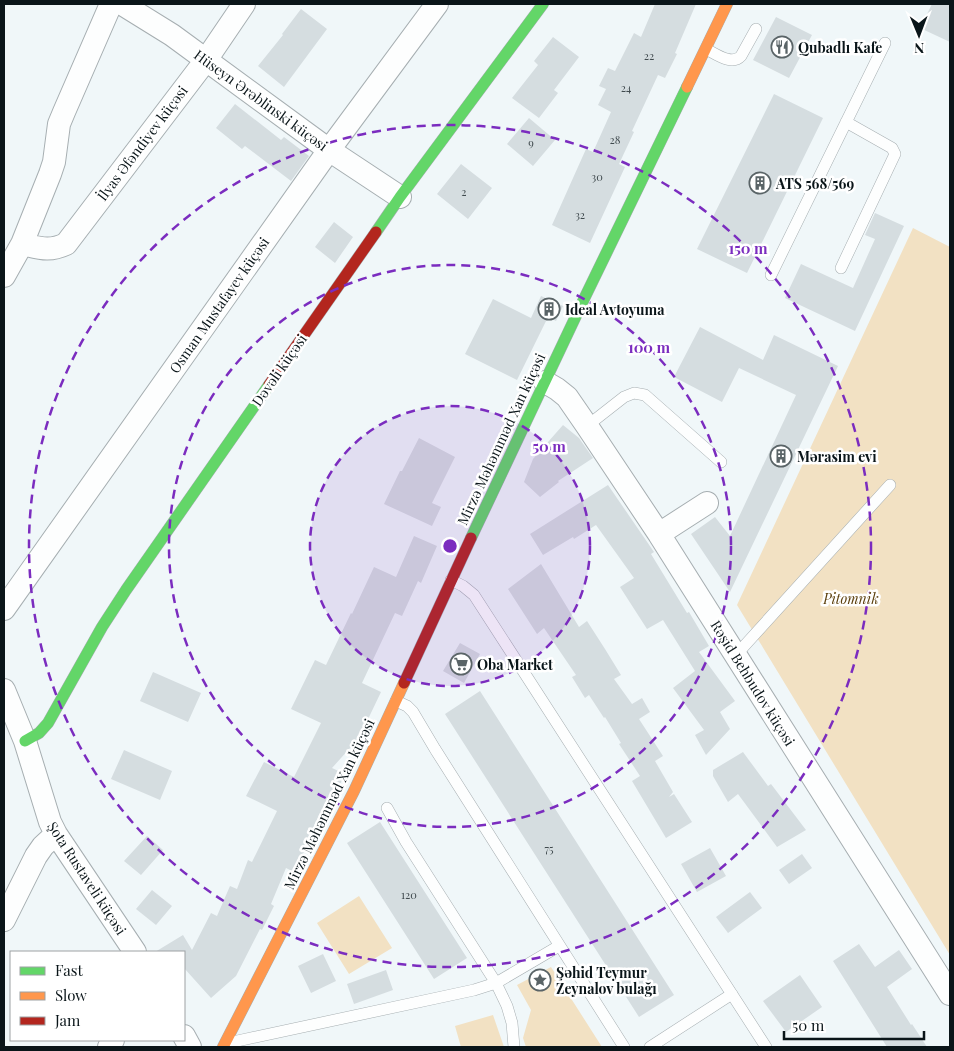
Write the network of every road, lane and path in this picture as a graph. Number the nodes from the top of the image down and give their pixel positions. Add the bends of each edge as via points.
1 (111, 4) edge
2 (122, 4) edge
3 (244, 4) edge
4 (437, 4) edge
5 (544, 4) edge
6 (727, 4) edge
7 (756, 29) dead end
8 (885, 43) dead end
9 (706, 49) junction
10 (206, 60) junction
11 (846, 122) junction
12 (329, 150) junction
13 (400, 197) junction
14 (22, 244) junction
15 (841, 268) dead end
16 (771, 275) dead end
17 (4, 276) edge
18 (545, 382) junction
19 (587, 426) junction
20 (720, 462) dead end
21 (890, 485) dead end
22 (707, 503) dead end
23 (659, 534) junction
24 (451, 580) junction
25 (4, 609) edge
26 (736, 655) junction
27 (4, 690) edge
28 (396, 701) junction
29 (25, 741) junction
30 (387, 808) dead end
31 (56, 834) junction
32 (4, 920) edge
33 (559, 946) junction
34 (134, 951) edge
35 (496, 983) junction
36 (732, 994) junction
37 (950, 994) edge
38 (223, 1046) edge
39 (514, 1047) edge
40 (624, 1047) edge
41 (650, 1047) edge
42 (766, 1047) edge

1 - 14 street via 64,112 54,162
2 - 10 street, Hüseyn Ərəblinski küçəsi
3 - 10 street, İlyas Əfəndiyev küçəsi
4 - 12 street, Osman Mustafayev küçəsi
5 - 13 street, Dəvəli küçəsi
6 - 9 street, Mirzə Məhəmməd Xan küçəsi
7 - 9 lane via 738,60 730,61
8 - 11 lane
9 - 18 street, Mirzə Məhəmməd Xan küçəsi
10 - 12 street, Hüseyn Ərəblinski küçəsi
10 - 14 street, İlyas Əfəndiyev küçəsi via 66,244 48,250
11 - 15 lane via 892,148 895,154
11 - 16 lane
12 - 13 street, Hüseyn Ərəblinski küçəsi
12 - 25 street, Osman Mustafayev küçəsi
13 - 29 street, Dəvəli küçəsi via 126,590 48,723
14 - 17 street
18 - 19 street, Rəşid Behbudov küçəsi via 566,398
18 - 24 street, Mirzə Məhəmməd Xan küçəsi
19 - 20 lane via 624,397 634,393 645,395
19 - 23 street, Rəşid Behbudov küçəsi
21 - 26 lane
22 - 23 street
23 - 26 street, Rəşid Behbudov küçəsi
24 - 28 street, Mirzə Məhəmməd Xan küçəsi
24 - 36 lane via 474,595
26 - 37 street, Rəşid Behbudov küçəsi
27 - 29 street, Şota Rustaveli küçəsi
28 - 33 lane via 413,712
28 - 38 street, Mirzə Məhəmməd Xan küçəsi via 354,791
29 - 31 street, Şota Rustaveli küçəsi
30 - 35 lane
31 - 32 street via 36,856
31 - 34 street, Şota Rustaveli küçəsi
33 - 35 lane
33 - 40 lane
35 - 38 lane
35 - 39 lane via 512,1023
36 - 41 lane
36 - 42 lane

